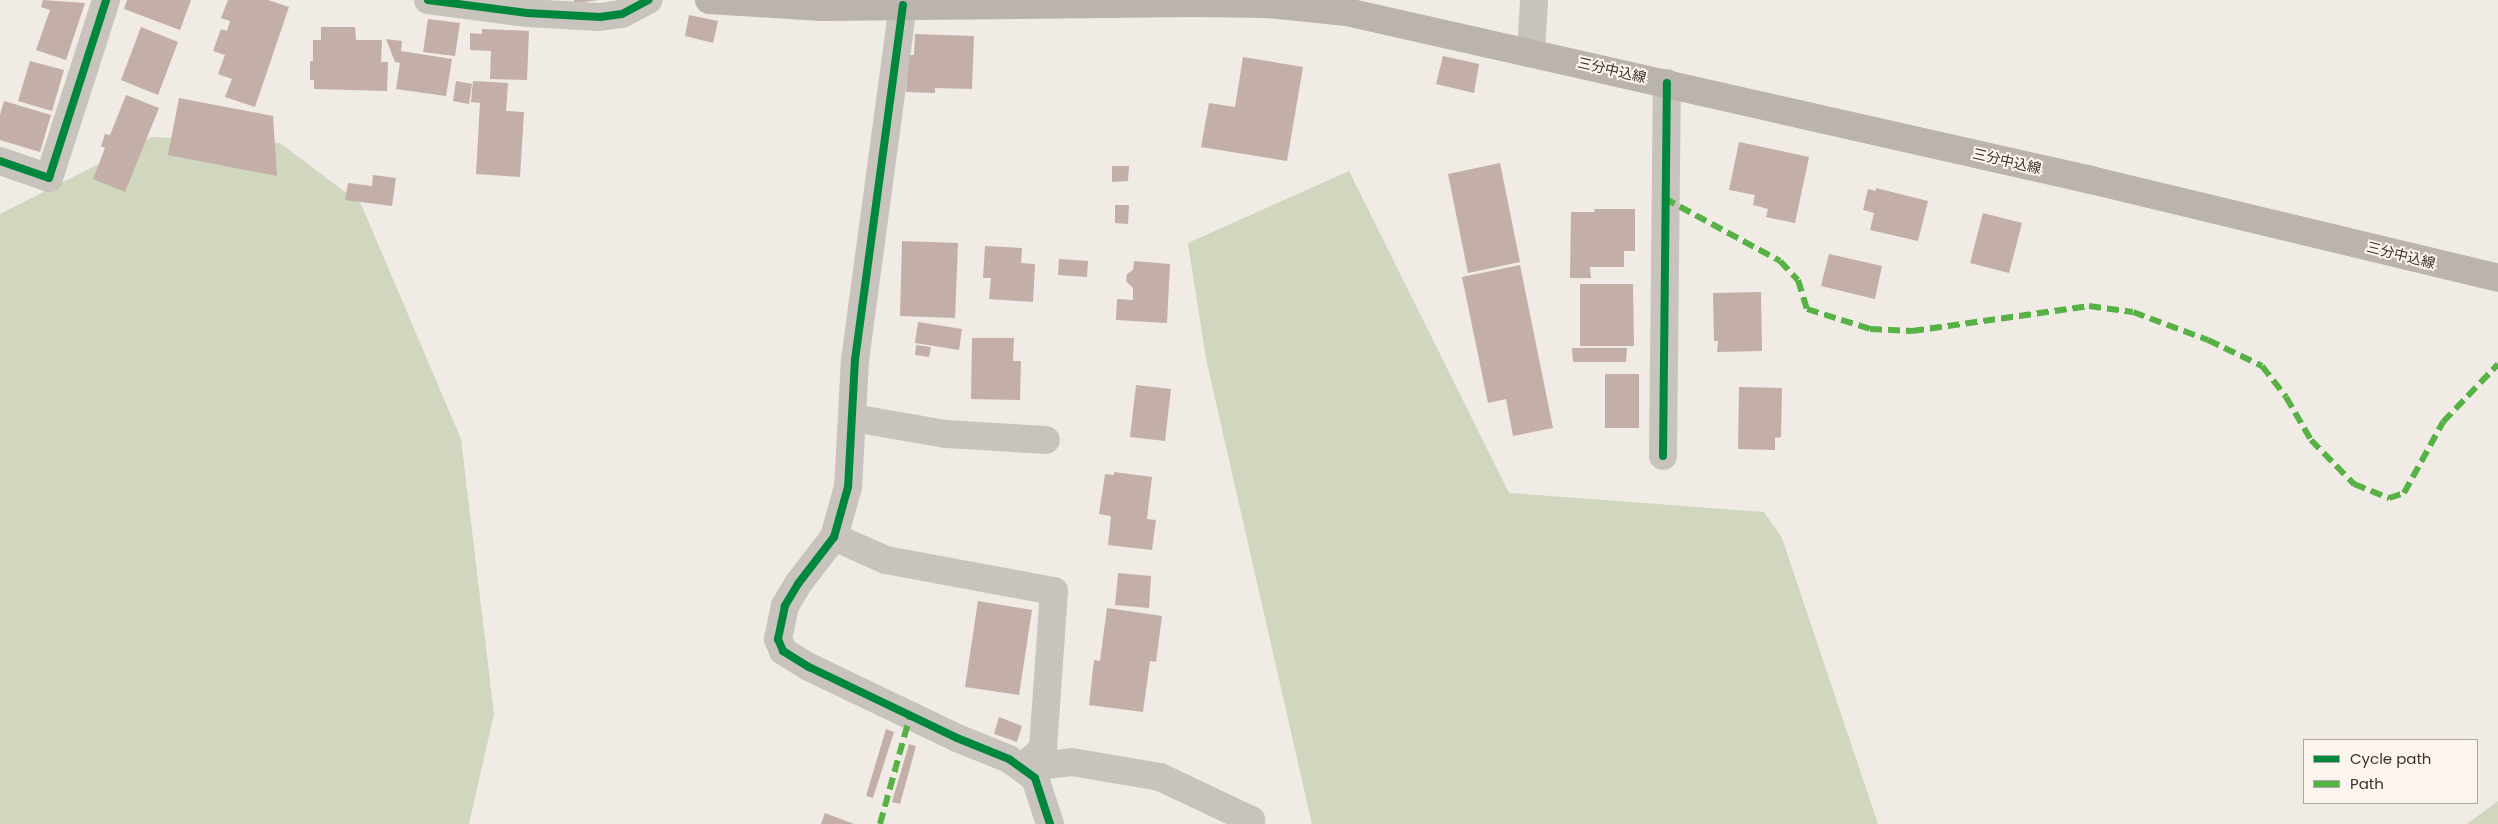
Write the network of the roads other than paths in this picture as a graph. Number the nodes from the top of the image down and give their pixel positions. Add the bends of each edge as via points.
1 (106, 0) edge
2 (428, 0) edge
3 (648, 0) edge
4 (709, 0) edge
5 (1534, 0) edge
6 (903, 4) junction
7 (1531, 51) junction
8 (1668, 83) junction
9 (0, 160) edge
10 (2498, 278) edge
11 (853, 418) junction
12 (1046, 440) dead end
13 (1662, 456) dead end
14 (834, 537) junction
15 (1022, 768) junction
16 (1050, 824) edge
17 (1251, 824) edge

1 - 9 street via 49,178
2 - 3 street via 526,13 600,17 622,14
4 - 6 main road, 三分中込線 via 821,7
5 - 7 street
6 - 7 main road, 三分中込線 via 1267,4 1347,12
6 - 11 street via 855,359
7 - 8 main road, 三分中込線
8 - 10 main road, 三分中込線
8 - 13 street
11 - 12 street via 946,434
11 - 14 street via 848,487
14 - 15 street via 785,606 778,639 783,651 836,680 957,738 993,751
14 - 15 street via 886,560 1054,591 1043,749
15 - 16 street via 1035,778
15 - 17 street via 1072,762 1160,777 1251,820

